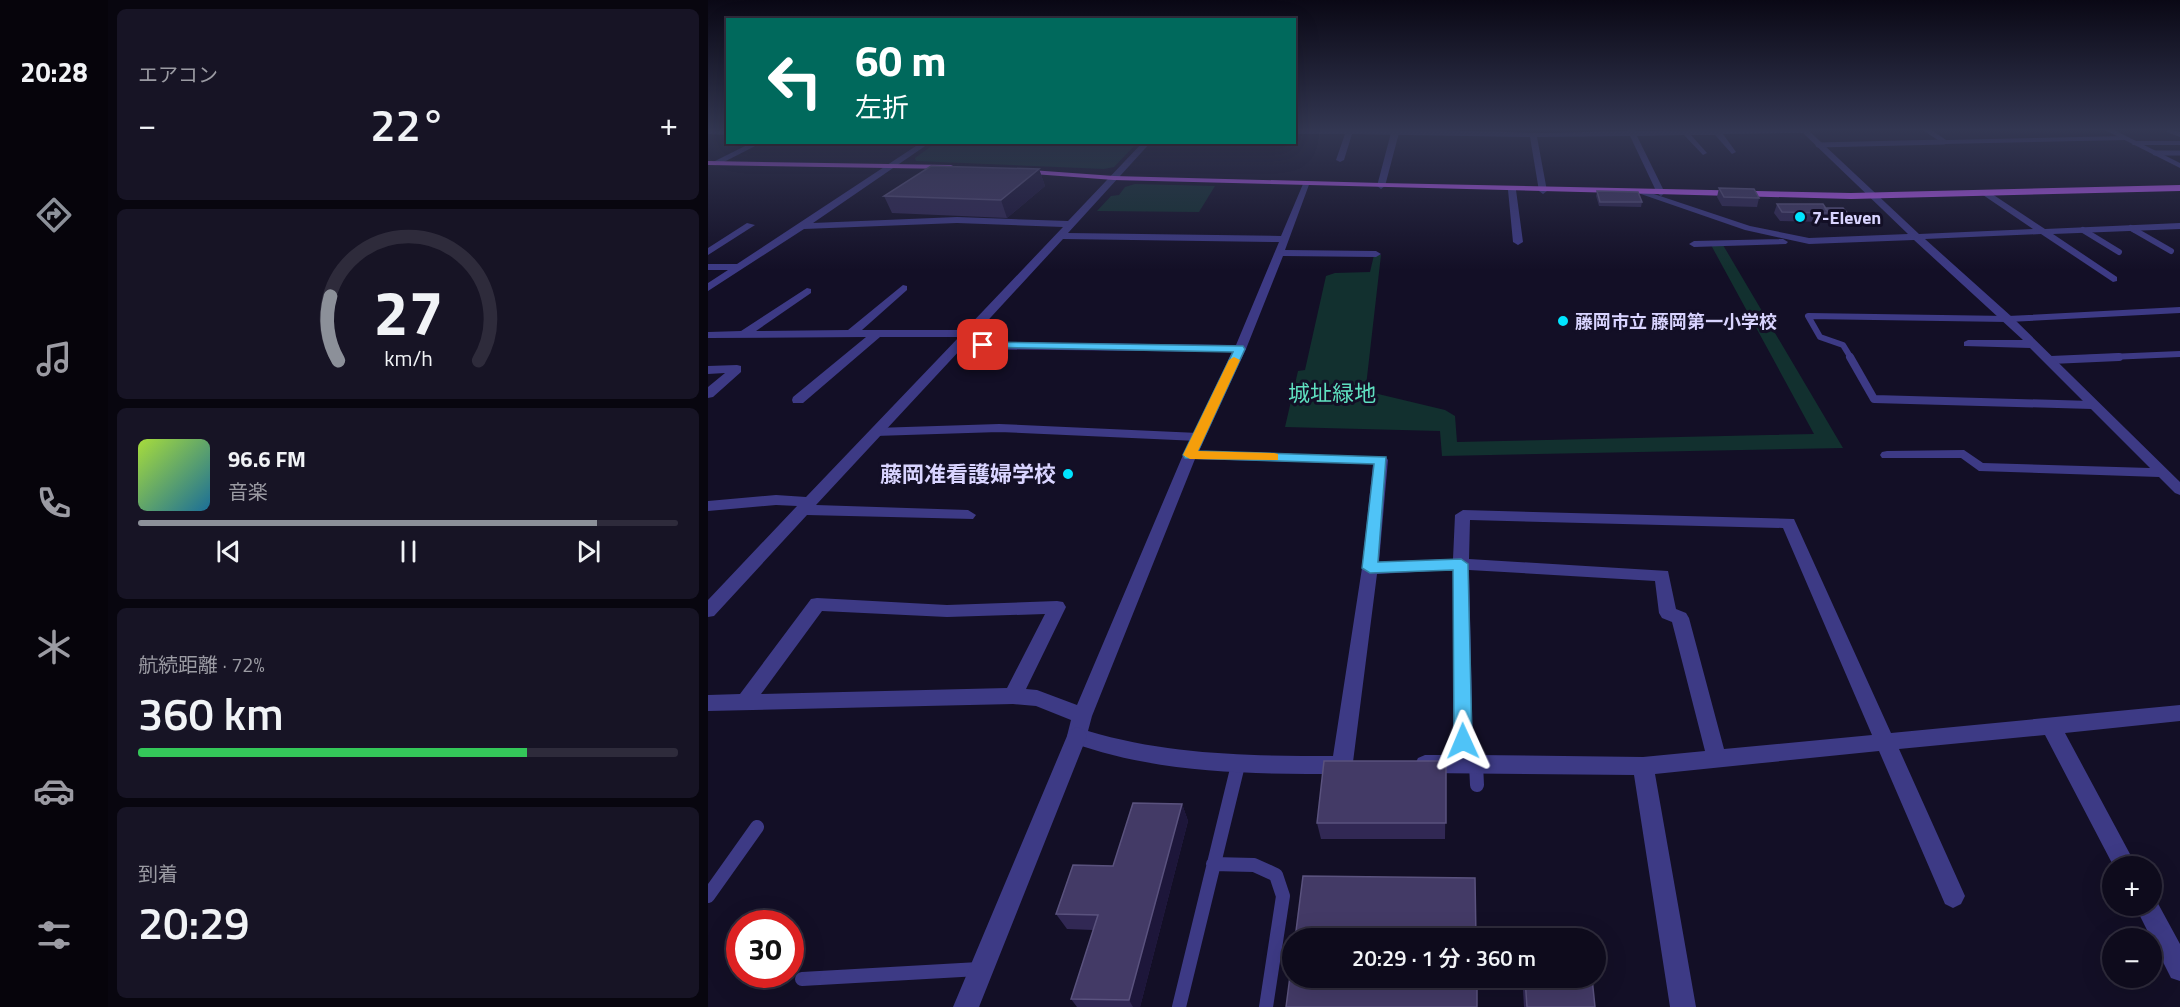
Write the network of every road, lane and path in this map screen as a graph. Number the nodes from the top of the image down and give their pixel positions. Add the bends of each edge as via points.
1 (878, 176) edge
2 (1088, 176) edge
3 (1384, 176) edge
4 (1540, 176) edge
5 (1653, 176) edge
6 (1851, 176) edge
7 (1114, 178) junction
8 (1307, 184) junction
9 (1381, 186) junction
10 (2180, 188) edge
11 (1512, 190) junction
12 (1543, 191) junction
13 (1642, 193) junction
14 (1661, 193) junction
15 (1986, 193) junction
16 (1872, 196) junction
17 (1070, 224) junction
18 (750, 225) dead end
19 (800, 226) junction
20 (2180, 226) edge
21 (2131, 228) junction
22 (2083, 230) junction
23 (2041, 232) junction
24 (1060, 236) junction
25 (1920, 238) junction
26 (1284, 239) junction
27 (1809, 241) junction
28 (1518, 242) dead end
29 (1694, 244) dead end
30 (2171, 251) dead end
31 (708, 252) edge
32 (2119, 252) dead end
33 (1278, 253) junction
34 (1376, 254) dead end
35 (708, 267) edge
36 (739, 267) junction
37 (2113, 279) dead end
38 (708, 288) edge
39 (903, 288) dead end
40 (807, 291) dead end
41 (2180, 310) edge
42 (2008, 319) junction
43 (852, 333) junction
44 (878, 333) junction
45 (968, 333) junction
46 (708, 335) edge
47 (743, 335) junction
48 (1968, 344) dead end
49 (2033, 344) junction
50 (960, 345) junction
51 (1240, 349) junction
52 (2180, 354) edge
53 (2051, 360) junction
54 (708, 370) edge
55 (708, 394) edge
56 (798, 400) dead end
57 (2092, 405) junction
58 (875, 432) junction
59 (1198, 437) junction
60 (1887, 454) dead end
61 (1190, 455) junction
62 (2160, 473) junction
63 (2180, 490) edge
64 (708, 506) edge
65 (806, 506) junction
66 (968, 515) dead end
67 (1461, 564) junction
68 (1370, 568) junction
69 (708, 610) edge
70 (1013, 696) junction
71 (708, 703) edge
72 (744, 703) junction
73 (2180, 713) edge
74 (1079, 726) junction
75 (2051, 726) junction
76 (1887, 742) junction
77 (1718, 759) junction
78 (1408, 764) edge
79 (1469, 764) junction
80 (1238, 765) junction
81 (1342, 765) junction
82 (1364, 765) edge
83 (1643, 766) junction
84 (1477, 785) dead end
85 (757, 827) dead end
86 (2120, 856) edge
87 (1213, 864) junction
88 (708, 896) edge
89 (1953, 896) dead end
90 (2152, 916) edge
91 (982, 969) junction
92 (2180, 969) edge
93 (804, 979) edge
94 (966, 1007) edge
95 (1179, 1007) edge
96 (1266, 1007) edge
97 (1683, 1007) edge

1 - 19 street
2 - 7 main road
3 - 9 street
4 - 12 street
5 - 14 street
6 - 16 street
7 - 8 main road
7 - 17 street
8 - 9 main road
8 - 26 street
9 - 11 main road
10 - 15 main road
11 - 12 main road
11 - 28 street
12 - 13 main road
13 - 14 main road
13 - 27 street via 1748,228
14 - 16 main road
15 - 16 main road
15 - 23 street
16 - 25 street
17 - 19 street via 957,220
17 - 24 street
18 - 31 street
19 - 36 street
20 - 21 street
21 - 22 street
21 - 30 lane
22 - 23 street
22 - 32 lane
23 - 25 street
23 - 37 street
24 - 26 street
24 - 45 street
25 - 27 street
25 - 42 street
26 - 33 street
27 - 29 street
33 - 34 street
33 - 51 street
35 - 36 street
36 - 38 street
39 - 43 street
40 - 47 street
41 - 42 lane
42 - 49 street
42 - 57 lane via 1808,316 1820,337 1843,345 1874,399
43 - 44 street
43 - 47 street
44 - 45 street
44 - 56 street
45 - 50 street
46 - 47 street
48 - 49 street
49 - 53 street
50 - 51 street
50 - 58 street
51 - 59 street
52 - 53 lane
53 - 57 street
54 - 55 street via 737,369
57 - 62 street
58 - 59 lane via 999,428
58 - 65 street
59 - 61 street
60 - 62 street via 1964,454 1979,467
61 - 68 street via 1381,460
61 - 74 street
62 - 63 street
64 - 65 street via 776,500
65 - 66 street
65 - 69 street
67 - 68 street
67 - 76 street via 1463,515 1789,522
67 - 77 street via 1662,575 1668,613 1680,618
67 - 79 street
68 - 81 street
70 - 72 street
70 - 72 street via 1057,607 947,611 817,604
70 - 74 street via 1037,698
71 - 72 street
73 - 75 street
74 - 80 street via 1121,751
74 - 91 street
75 - 76 street
75 - 86 street
76 - 77 street
76 - 89 street
77 - 83 street
78 - 79 street
79 - 83 street
79 - 84 lane
80 - 81 street
80 - 87 lane
81 - 82 street
83 - 97 street
85 - 88 lane
87 - 95 lane
87 - 96 lane via 1254,865 1276,875 1283,896
90 - 92 street
91 - 93 lane
91 - 94 street

